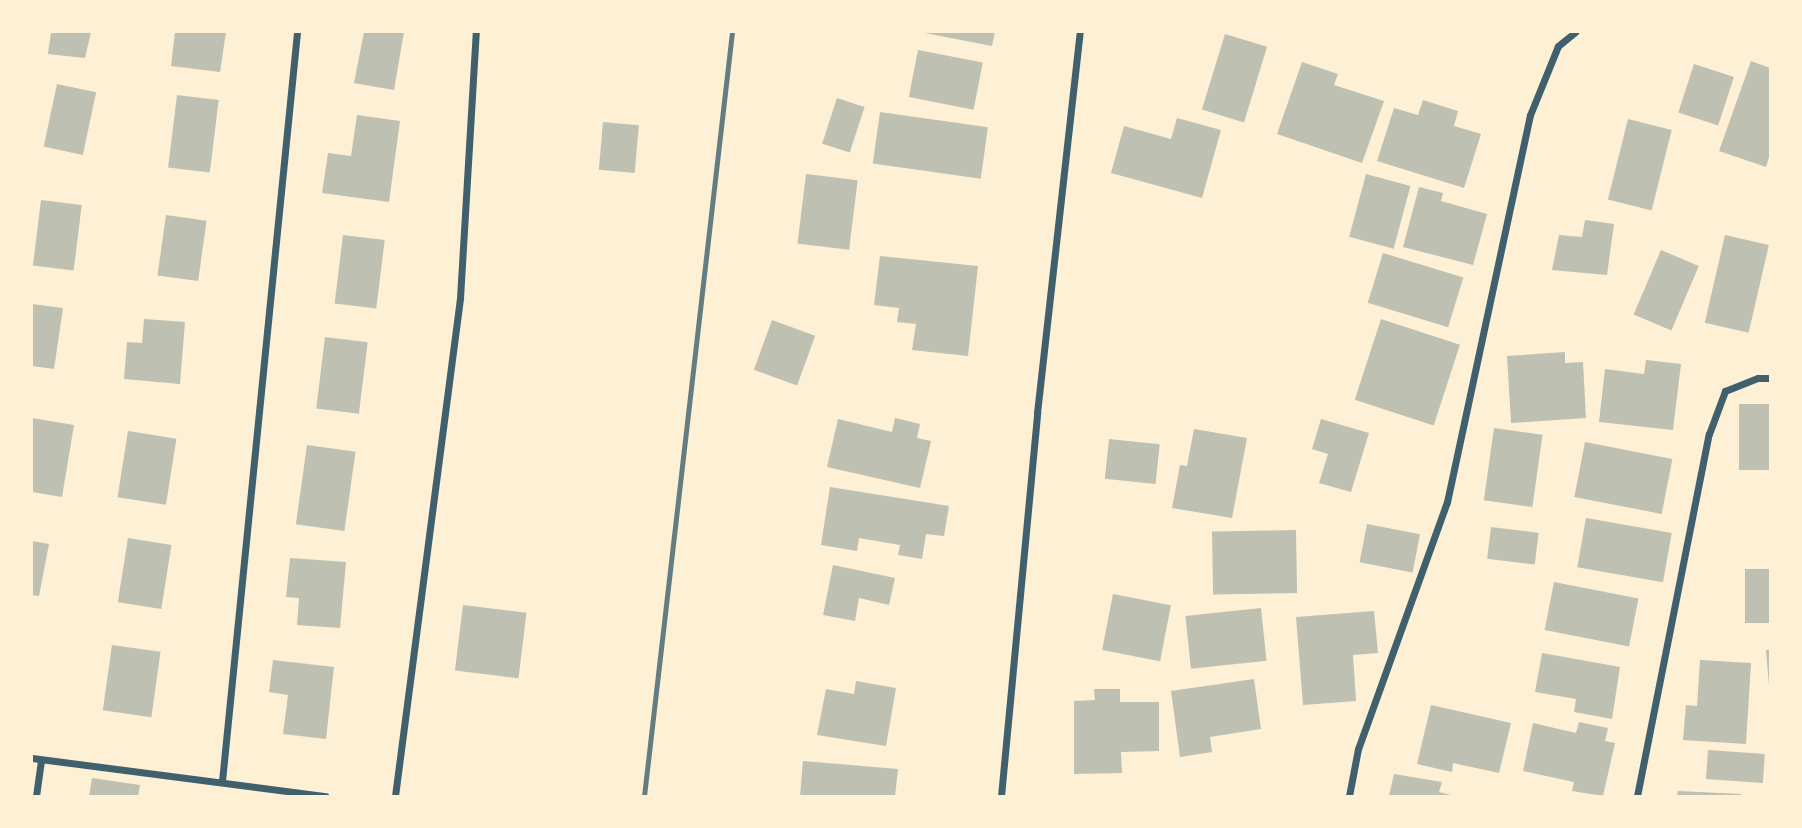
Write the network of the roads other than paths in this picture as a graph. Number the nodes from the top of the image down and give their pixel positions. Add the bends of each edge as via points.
1 (298, 32) edge
2 (476, 32) edge
3 (1080, 32) edge
4 (1575, 32) edge
5 (1770, 378) edge
6 (32, 758) edge
7 (41, 760) junction
8 (222, 781) junction
9 (36, 796) edge
10 (326, 796) edge
11 (395, 796) edge
12 (1001, 796) edge
13 (1349, 796) edge
14 (1637, 796) edge

1 - 8 street
2 - 11 street via 460,298
3 - 12 street via 1037,413
4 - 13 street via 1558,46 1530,115 1447,502 1358,749
5 - 14 street via 1725,391 1709,434
6 - 7 street
7 - 8 street
7 - 9 street
8 - 10 street

